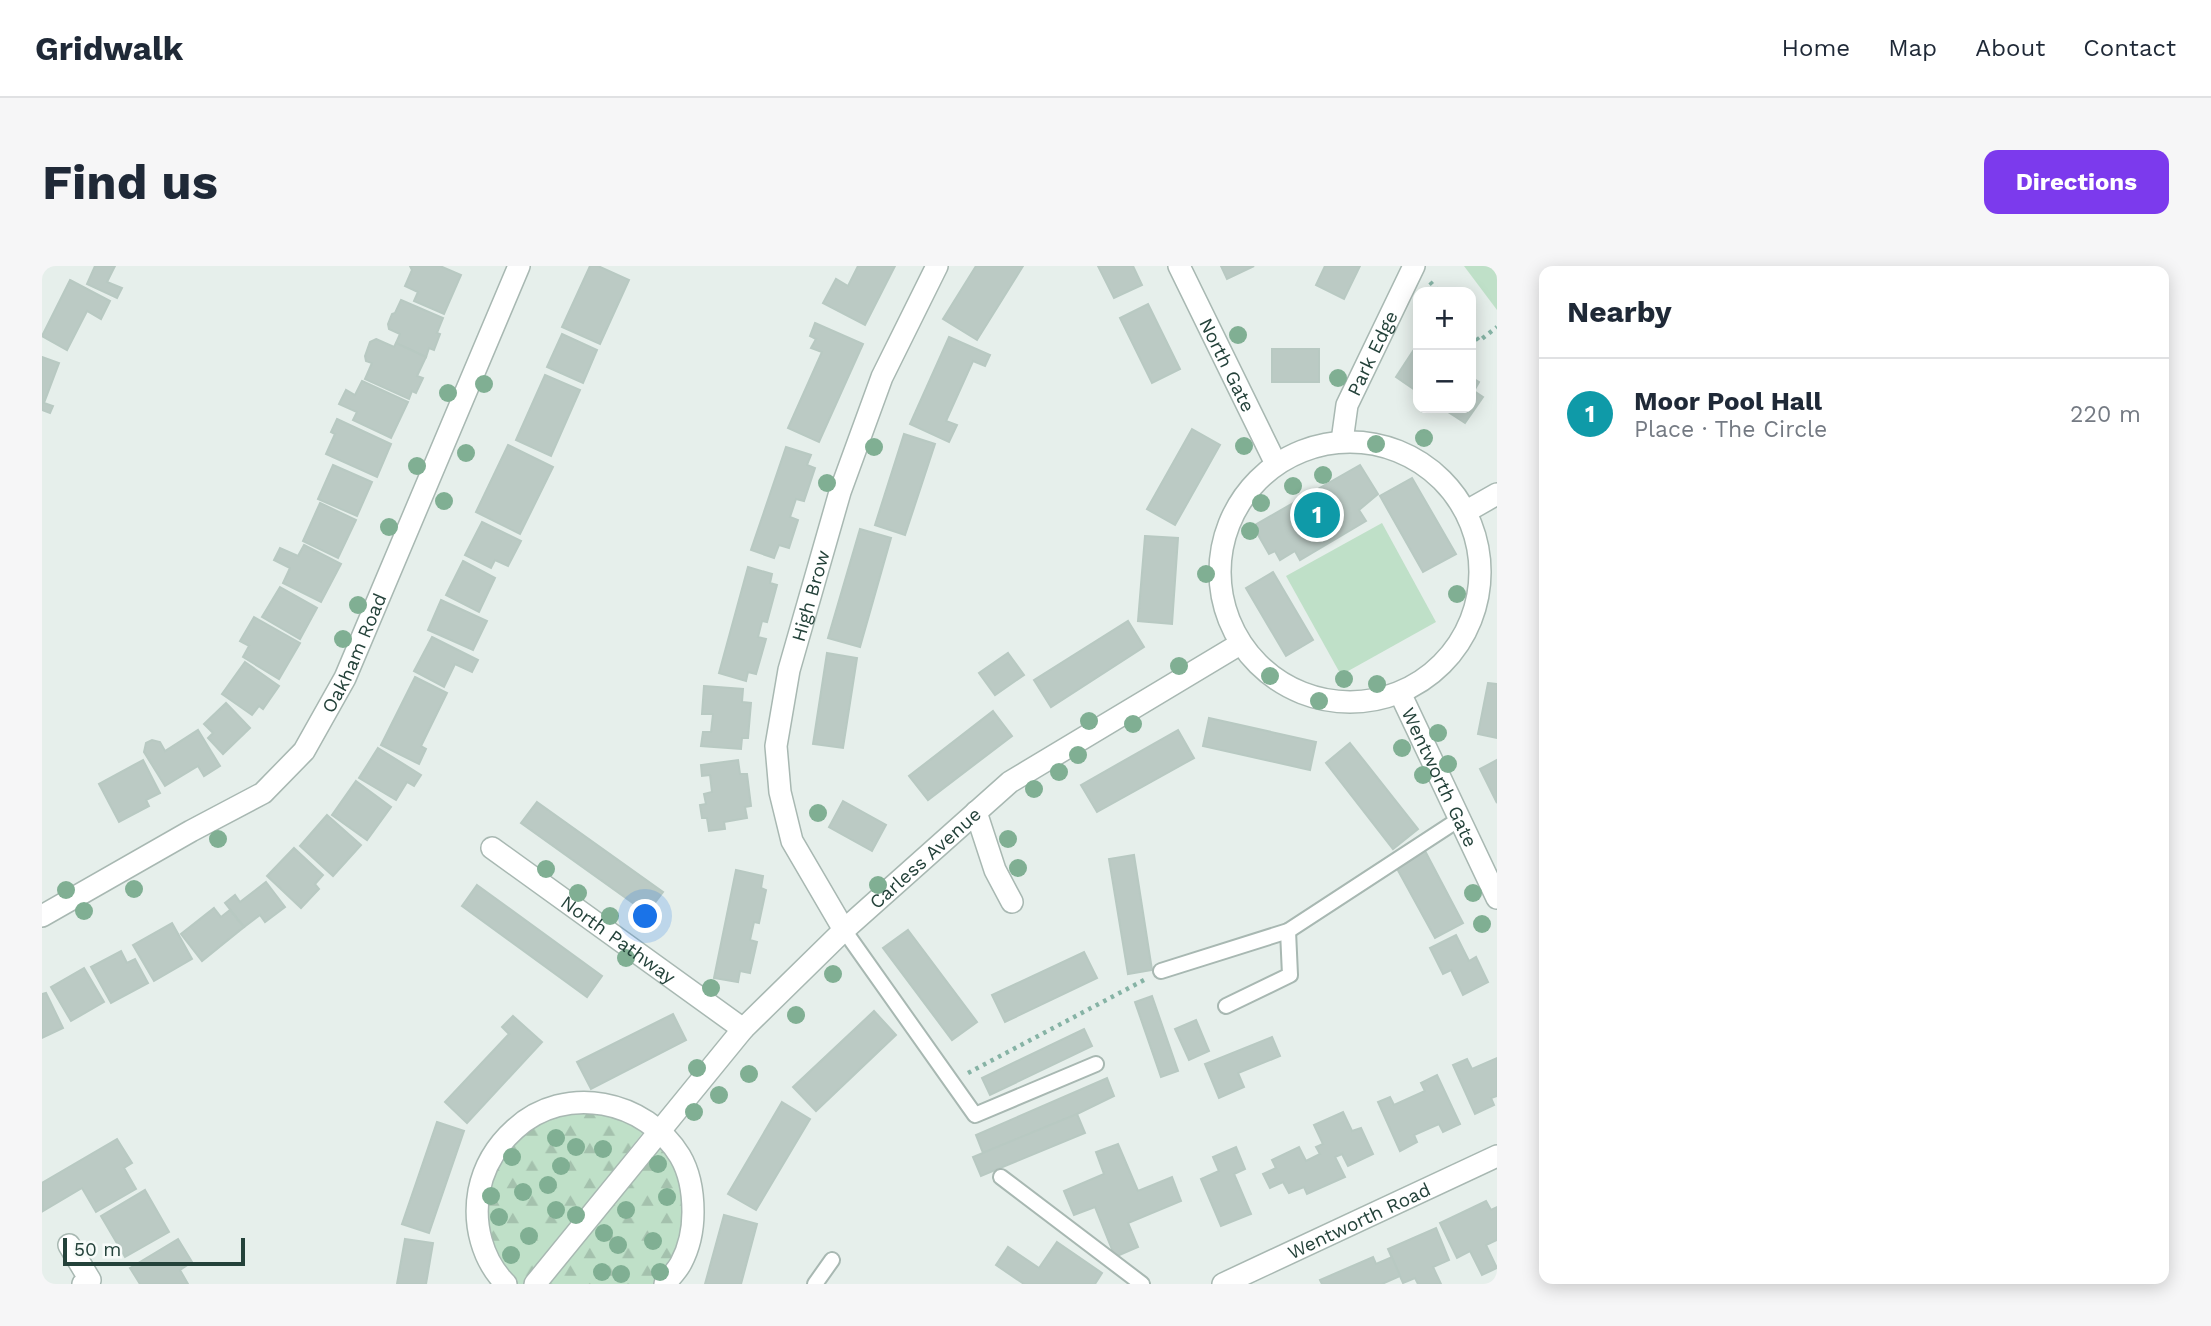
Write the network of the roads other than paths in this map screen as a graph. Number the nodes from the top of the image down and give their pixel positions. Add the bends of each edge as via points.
1 (519, 266) edge
2 (937, 266) edge
3 (1180, 266) edge
4 (1414, 266) edge
5 (1342, 441) junction
6 (1276, 464) junction
7 (1497, 494) edge
8 (1467, 510) junction
9 (1240, 644) junction
10 (1401, 693) junction
11 (975, 812) junction
12 (1461, 818) junction
13 (492, 848) dead end
14 (1497, 898) edge
15 (1012, 902) dead end
16 (42, 916) edge
17 (844, 930) junction
18 (1288, 931) junction
19 (1161, 971) road end
20 (1226, 1006) dead end
21 (743, 1029) junction
22 (1096, 1064) dead end
23 (660, 1131) junction
24 (1497, 1156) edge
25 (1001, 1177) dead end
26 (69, 1244) dead end
27 (832, 1259) dead end
28 (88, 1283) edge
29 (506, 1284) edge
30 (535, 1284) edge
31 (665, 1284) edge
32 (815, 1284) edge
33 (1142, 1284) edge
34 (1223, 1284) edge

1 - 16 street, Oakham Road via 345,678 304,751 263,793
2 - 17 street, High Brow via 882,377 840,492 789,670 776,746 780,792 792,842
3 - 6 street, North Gate
4 - 5 street, Park Edge via 1347,405
5 - 6 street via 1308,448
5 - 8 street via 1380,444 1415,457 1445,480
6 - 9 street via 1247,492 1227,527 1219,567 1224,607
7 - 8 street
8 - 10 street via 1480,552 1479,595 1465,636 1438,670
9 - 10 street via 1274,678 1294,691 1329,702 1365,702
9 - 11 street, Carless Avenue via 1010,782
10 - 12 street, Wentworth Gate
11 - 15 street via 995,870
11 - 17 street, Carless Avenue
12 - 14 street, Wentworth Gate
12 - 18 lane
13 - 21 street, North Pathway
17 - 21 street, Carless Avenue
17 - 22 lane via 975,1115
18 - 19 lane
18 - 20 lane via 1290,975
21 - 23 street, Carless Avenue
23 - 29 street via 628,1110 593,1102 558,1105 526,1119 499,1143 482,1174 476,1209 481,1244
23 - 30 street, Carless Avenue
23 - 31 street via 681,1157 693,1191 693,1228 681,1263
24 - 34 street, Wentworth Road
25 - 33 lane
26 - 28 street
27 - 32 lane

